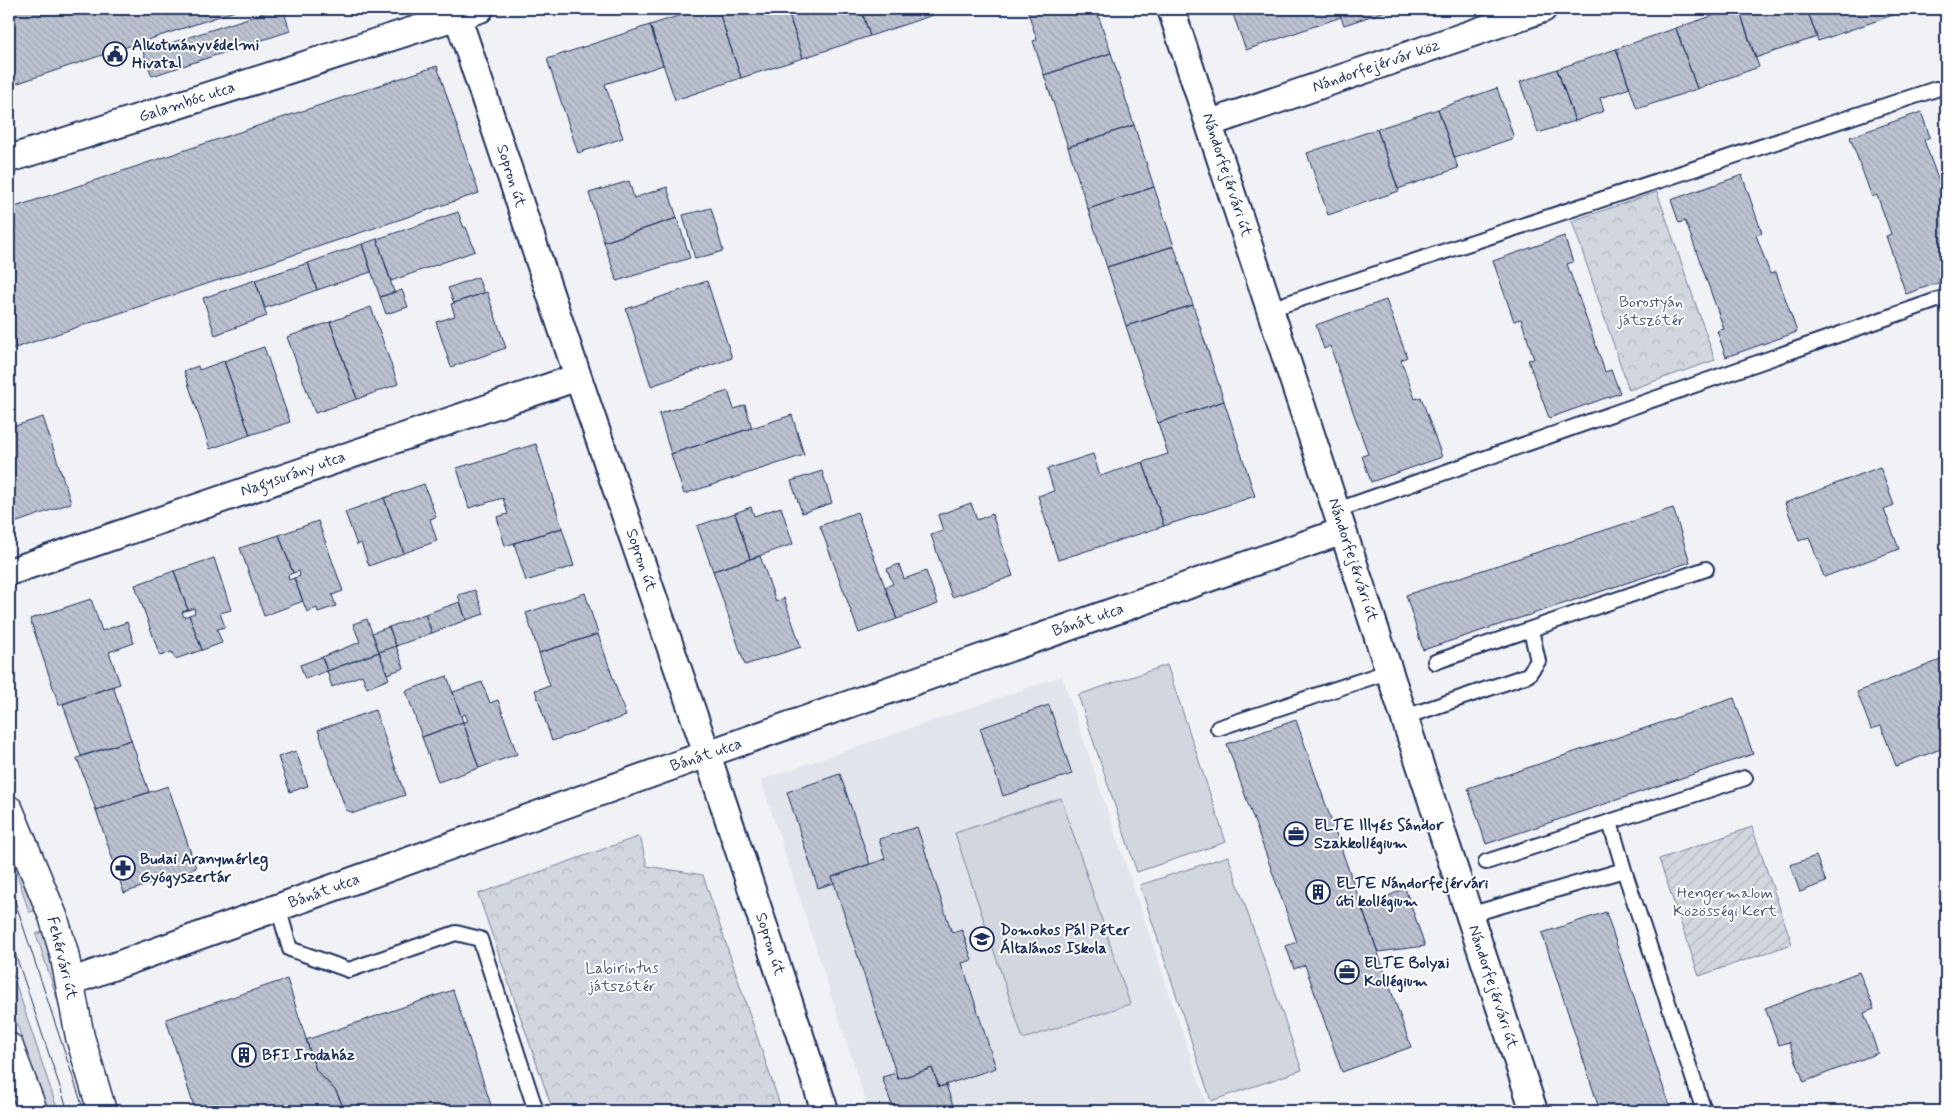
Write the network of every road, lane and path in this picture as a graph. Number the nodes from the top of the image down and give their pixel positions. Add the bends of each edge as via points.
1 (1171, 9) edge
2 (1543, 9) edge
3 (464, 11) edge
4 (1936, 89) dead end
5 (1210, 124) junction
6 (9, 159) edge
7 (1946, 297) edge
8 (1270, 309) junction
9 (578, 377) junction
10 (1340, 520) junction
11 (1706, 569) dead end
12 (9, 572) edge
13 (1531, 630) junction
14 (1434, 662) dead end
15 (1390, 671) junction
16 (1405, 717) junction
17 (1218, 728) dead end
18 (707, 754) junction
19 (1745, 778) dead end
20 (9, 810) edge
21 (1610, 822) junction
22 (1486, 862) dead end
23 (1624, 870) junction
24 (278, 907) junction
25 (1469, 915) junction
26 (70, 982) junction
27 (9, 1047) edge
28 (33, 1111) edge
29 (102, 1111) edge
30 (536, 1111) edge
31 (825, 1111) edge
32 (1534, 1111) edge
33 (1704, 1111) edge

1 - 5 street, Nándorfejérvári út
2 - 5 street, Nándorfejérvár köz
3 - 6 street, Galambóc utca
3 - 9 street, Sopron út
4 - 8 lane
5 - 8 street, Nándorfejérvári út
7 - 10 lane
8 - 10 street, Nándorfejérvári út
9 - 12 street, Nagysurány utca
9 - 18 street, Sopron út
10 - 15 street, Nándorfejérvári út
10 - 18 street, Bánát utca
11 - 13 lane
13 - 14 lane
13 - 16 lane via 1538,661 1528,675
15 - 16 street, Nándorfejérvári út
15 - 17 lane
16 - 25 street, Nándorfejérvári út
18 - 24 street, Bánát utca
18 - 31 street, Sopron út
19 - 21 lane
20 - 26 street, Fehérvári út via 53,916
21 - 22 lane
21 - 23 lane
23 - 25 lane
23 - 33 lane
24 - 26 street, Bánát utca
24 - 30 lane via 290,949 349,970 456,933 480,939
25 - 32 street, Nándorfejérvári út
26 - 29 street, Fehérvári út via 80,1037
27 - 28 street

